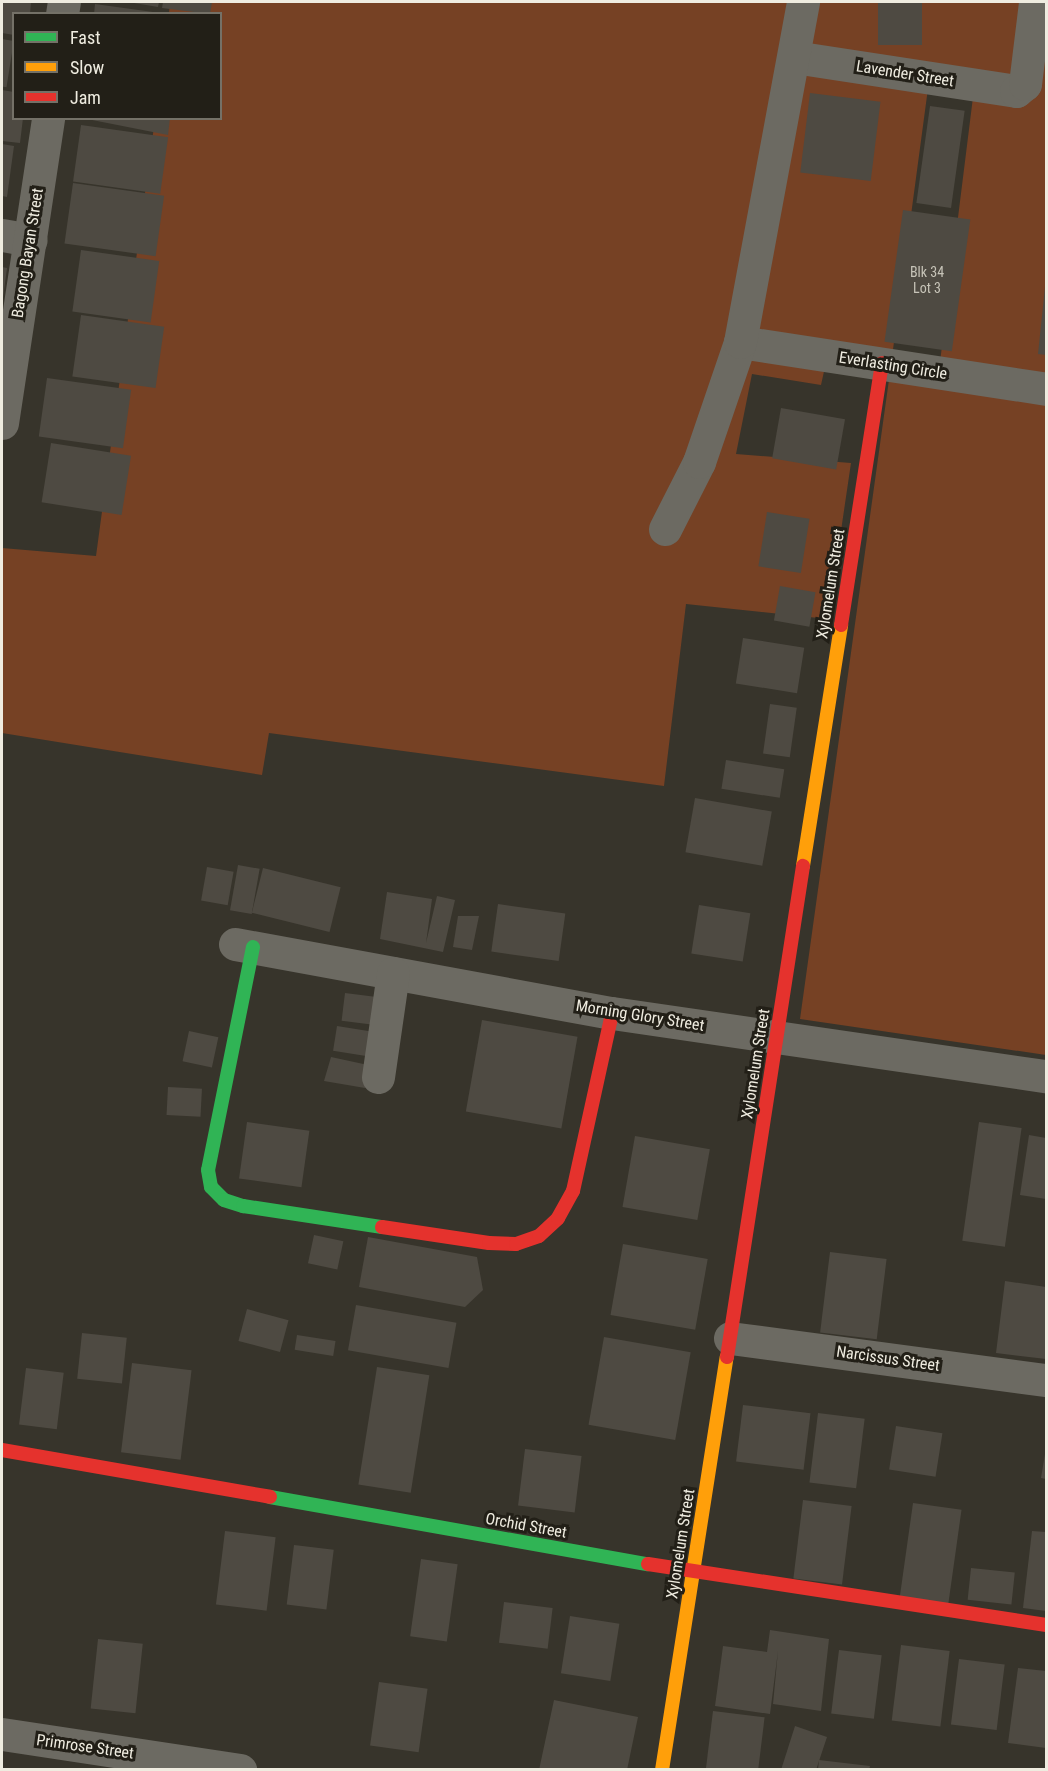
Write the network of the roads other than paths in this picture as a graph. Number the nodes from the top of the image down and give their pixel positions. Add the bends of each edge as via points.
1 (803, 2) edge
2 (1035, 2) edge
3 (794, 57) junction
4 (47, 120) edge
5 (16, 238) edge
6 (740, 342) junction
7 (882, 363) junction
8 (1047, 389) edge
9 (2, 423) edge
10 (664, 529) dead end
11 (244, 945) joint
12 (393, 974) junction
13 (612, 1013) junction
14 (777, 1037) junction
15 (1047, 1076) edge
16 (378, 1077) dead end
17 (730, 1338) junction
18 (1047, 1380) edge
19 (2, 1450) edge
20 (693, 1572) junction
21 (1047, 1625) edge
22 (2, 1734) edge
23 (240, 1770) edge
24 (662, 1770) edge

1 - 3 street
2 - 3 street, Lavender Street via 1025,84 1016,91
3 - 6 street
4 - 5 street, Bagong Bayan Street
5 - 9 street, Bagong Bayan Street
6 - 7 street, Everlasting Circle
6 - 10 street via 692,481
7 - 8 street, Everlasting Circle
7 - 14 street, Xylomelum Street
11 - 12 street, Morning Glory Street
11 - 13 street via 208,1170 211,1187 224,1200 243,1206 489,1243 516,1244 539,1236 558,1218 573,1191
12 - 13 street, Morning Glory Street
12 - 16 street
13 - 14 street, Morning Glory Street
14 - 15 street, Morning Glory Street
14 - 17 street, Xylomelum Street
17 - 18 street, Narcissus Street
17 - 20 street, Xylomelum Street
19 - 20 street, Orchid Street
20 - 21 street, Orchid Street
20 - 24 street, Xylomelum Street
22 - 23 street, Primrose Street

